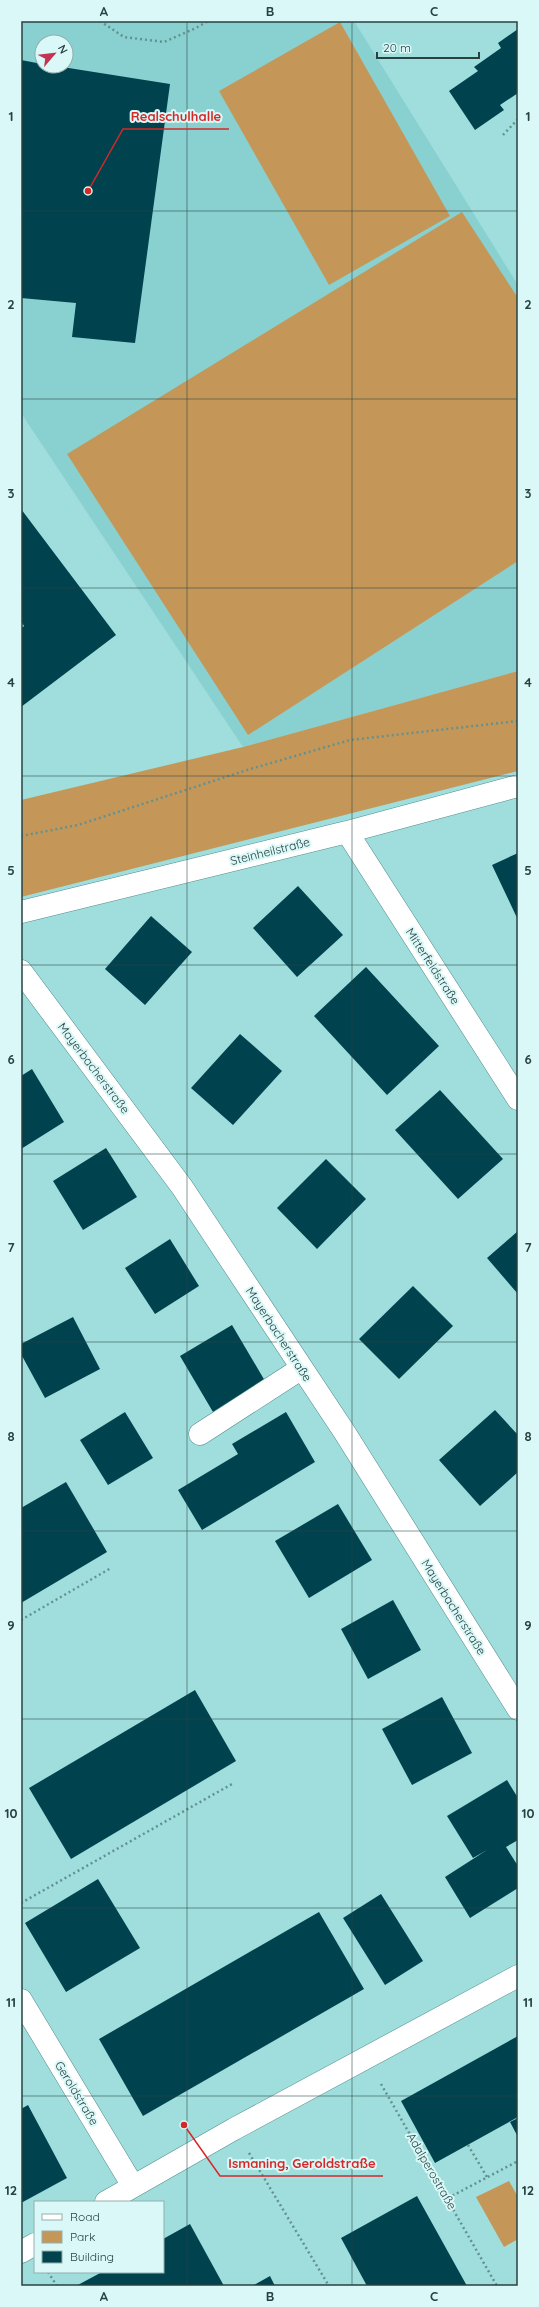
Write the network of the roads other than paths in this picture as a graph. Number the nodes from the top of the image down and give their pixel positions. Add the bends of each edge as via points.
1 (518, 786) edge
2 (347, 832) junction
3 (21, 912) edge
4 (21, 971) edge
5 (518, 1099) edge
6 (302, 1368) junction
7 (200, 1434) dead end
8 (518, 1709) edge
9 (518, 1976) edge
10 (21, 2000) edge
11 (133, 2186) junction
12 (108, 2201) edge
13 (34, 2245) edge
14 (21, 2252) edge

1 - 2 street, Steinheilstraße
2 - 3 street, Steinheilstraße
2 - 5 street, Mitterfeldstraße
4 - 6 street, Mayerbacherstraße via 182,1187
6 - 7 street
6 - 8 street, Mayerbacherstraße
9 - 11 street via 365,2057
10 - 11 street, Geroldstraße
11 - 12 street
13 - 14 street

